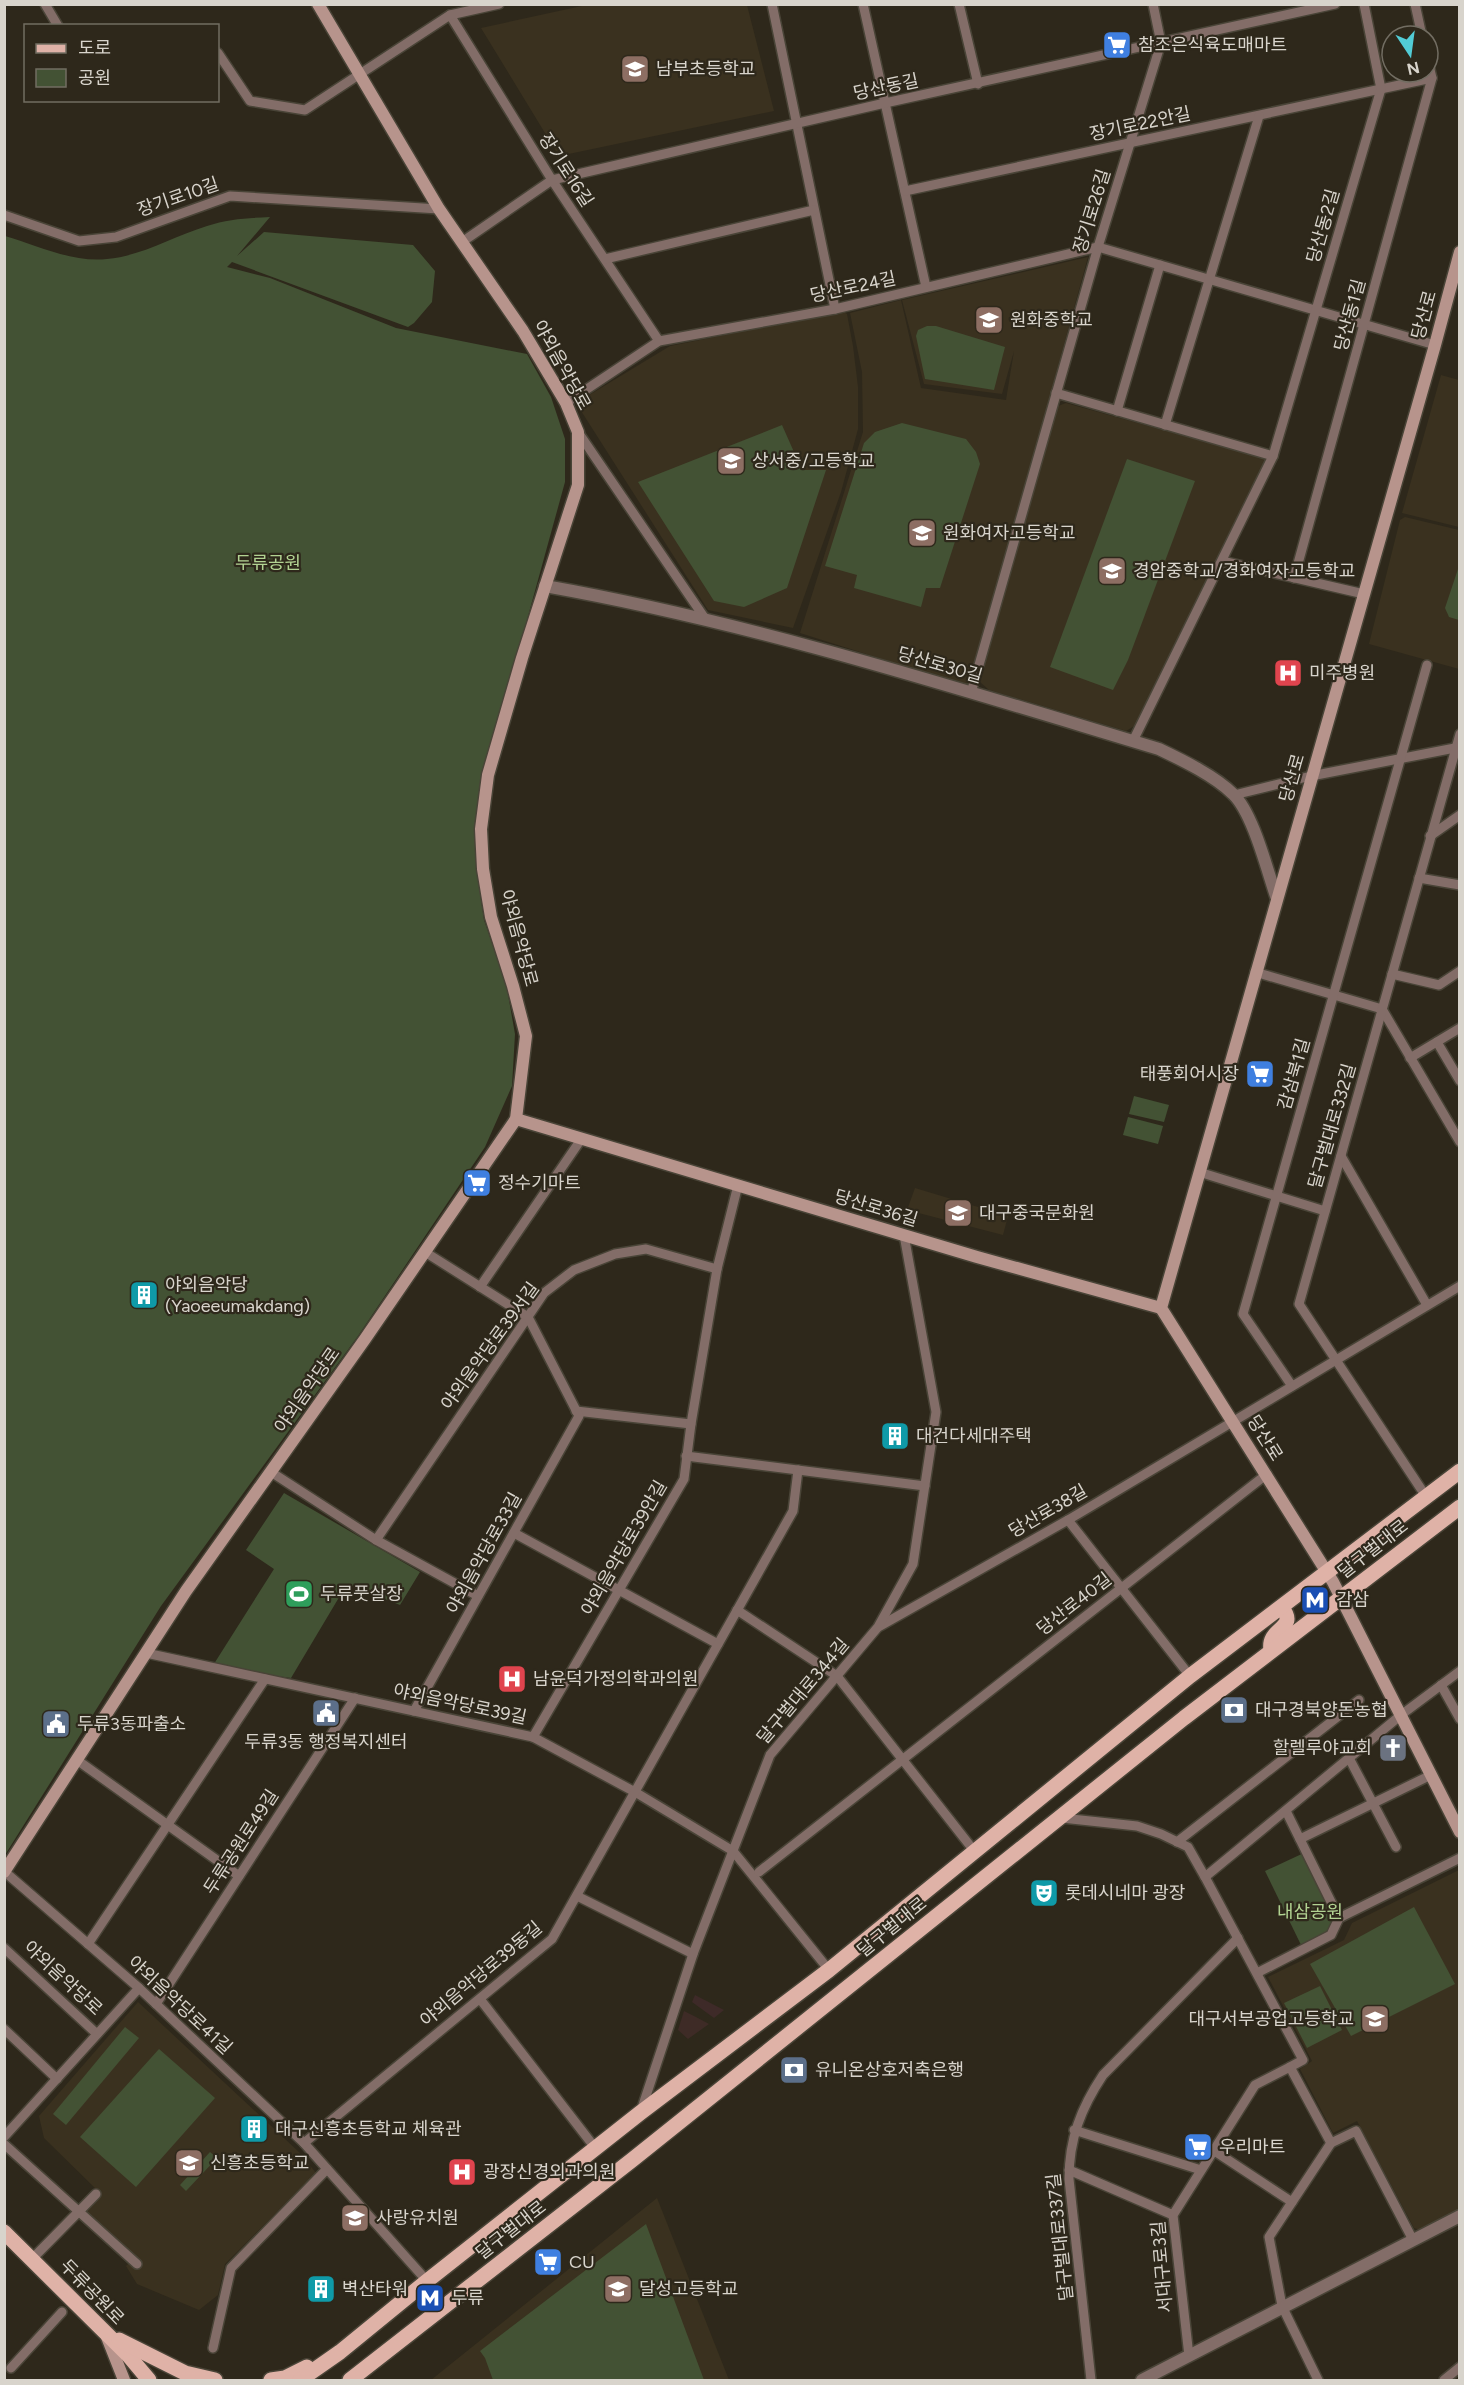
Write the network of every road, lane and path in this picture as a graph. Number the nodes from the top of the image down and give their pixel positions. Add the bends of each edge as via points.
1 (45, 4) edge
2 (318, 4) edge
3 (499, 4) edge
4 (772, 4) edge
5 (863, 4) edge
6 (959, 4) edge
7 (1153, 4) edge
8 (1335, 4) edge
9 (1364, 4) edge
10 (1415, 4) edge
11 (450, 15) junction
12 (57, 24) edge
13 (1419, 24) edge
14 (1161, 43) junction
15 (219, 54) edge
16 (359, 74) junction
17 (978, 84) junction
18 (1404, 84) edge
19 (1430, 84) edge
20 (1381, 89) junction
21 (885, 103) junction
22 (1259, 116) junction
23 (797, 125) junction
24 (1130, 144) junction
25 (552, 180) junction
26 (905, 191) junction
27 (440, 209) junction
28 (814, 210) junction
29 (4, 215) edge
30 (462, 242) junction
31 (1098, 247) junction
32 (1459, 253) edge
33 (605, 259) junction
34 (1160, 265) junction
35 (1209, 279) junction
36 (926, 287) junction
37 (835, 309) junction
38 (1316, 311) junction
39 (1364, 325) junction
40 (659, 341) junction
41 (1435, 345) junction
42 (1056, 393) junction
43 (566, 403) junction
44 (1117, 411) junction
45 (1165, 424) junction
46 (578, 432) junction
47 (1273, 456) junction
48 (1222, 561) junction
49 (1294, 578) junction
50 (545, 586) junction
51 (1364, 594) junction
52 (706, 620) junction
53 (1427, 665) dead end
54 (971, 693) junction
55 (1460, 734) edge
56 (1133, 741) junction
57 (1457, 748) edge
58 (1400, 759) junction
59 (1311, 776) junction
60 (1234, 795) junction
61 (1460, 815) edge
62 (1430, 836) junction
63 (1419, 878) junction
64 (1460, 885) edge
65 (1276, 896) junction
66 (1460, 971) edge
67 (1255, 972) junction
68 (1392, 974) junction
69 (1333, 995) junction
70 (1382, 1010) junction
71 (1460, 1028) edge
72 (1437, 1041) junction
73 (1410, 1058) junction
74 (1460, 1081) edge
75 (516, 1119) junction
76 (582, 1138) junction
77 (1460, 1142) edge
78 (1341, 1156) junction
79 (1199, 1172) junction
80 (738, 1185) junction
81 (1276, 1196) junction
82 (1325, 1212) junction
83 (904, 1235) junction
84 (425, 1252) junction
85 (717, 1269) junction
86 (1460, 1286) edge
87 (480, 1287) junction
88 (1427, 1305) junction
89 (1161, 1308) junction
90 (528, 1317) junction
91 (1336, 1360) junction
92 (1292, 1386) junction
93 (576, 1411) junction
94 (1233, 1421) junction
95 (691, 1424) junction
96 (686, 1456) junction
97 (798, 1470) junction
98 (1460, 1471) edge
99 (271, 1472) junction
100 (1267, 1474) junction
101 (925, 1486) junction
102 (1427, 1498) junction
103 (1460, 1507) edge
104 (1068, 1520) junction
105 (514, 1533) junction
106 (376, 1540) junction
107 (1328, 1574) junction
108 (1121, 1588) junction
109 (619, 1590) junction
110 (478, 1596) junction
111 (1341, 1598) junction
112 (1282, 1608) junction
113 (737, 1610) junction
114 (878, 1627) junction
115 (718, 1644) junction
116 (1271, 1650) junction
117 (146, 1653) junction
118 (1460, 1671) edge
119 (837, 1676) junction
120 (1190, 1676) junction
121 (265, 1679) junction
122 (1441, 1684) junction
123 (355, 1698) junction
124 (1359, 1700) dead end
125 (414, 1711) junction
126 (1401, 1715) junction
127 (1460, 1719) edge
128 (533, 1737) junction
129 (1349, 1758) junction
130 (77, 1760) junction
131 (902, 1760) junction
132 (1431, 1775) junction
133 (635, 1792) junction
134 (1373, 1803) junction
135 (1286, 1811) junction
136 (1062, 1818) junction
137 (168, 1825) junction
138 (1460, 1832) edge
139 (1300, 1839) junction
140 (1178, 1842) junction
141 (1396, 1847) dead end
142 (733, 1851) junction
143 (975, 1852) junction
144 (1460, 1858) edge
145 (5, 1872) edge
146 (759, 1872) dead end
147 (239, 1876) junction
148 (1205, 1876) junction
149 (577, 1896) junction
150 (1339, 1918) junction
151 (1238, 1938) junction
152 (88, 1944) junction
153 (4, 1948) edge
154 (693, 1954) junction
155 (828, 1970) junction
156 (1257, 1973) junction
157 (139, 1988) junction
158 (480, 1998) junction
159 (156, 2004) junction
160 (4, 2029) edge
161 (98, 2034) junction
162 (1290, 2067) junction
163 (57, 2079) junction
164 (640, 2113) junction
165 (1074, 2130) junction
166 (6, 2134) edge
167 (304, 2143) junction
168 (1331, 2143) junction
169 (4, 2144) edge
170 (596, 2149) junction
171 (1214, 2150) junction
172 (327, 2169) junction
173 (1069, 2170) junction
174 (1201, 2170) junction
175 (96, 2194) dead end
176 (1292, 2202) junction
177 (78, 2212) junction
178 (1173, 2215) junction
179 (1460, 2216) edge
180 (4, 2232) edge
181 (1413, 2240) junction
182 (32, 2259) junction
183 (137, 2264) dead end
184 (427, 2281) junction
185 (1282, 2306) junction
186 (62, 2312) dead end
187 (105, 2333) junction
188 (213, 2348) dead end
189 (340, 2352) junction
190 (1190, 2356) junction
191 (1460, 2367) edge
192 (11, 2368) dead end
193 (355, 2378) edge
194 (124, 2380) edge
195 (149, 2380) edge
196 (215, 2380) edge
197 (271, 2380) edge
198 (300, 2380) edge
199 (1091, 2380) edge
200 (1142, 2380) edge
201 (1318, 2380) edge
202 (1444, 2380) edge

1 - 12 street
2 - 16 main road, 야외음악당로
3 - 11 street
4 - 23 street
5 - 21 street
6 - 17 street
7 - 14 street, 장기로26길
8 - 14 street, 당산동길
9 - 20 street, 당산동2길
10 - 13 street
11 - 16 street
11 - 25 street, 장기로16길
14 - 17 street, 당산동길
14 - 24 street, 장기로26길
15 - 16 street via 250,101 304,110
16 - 27 main road, 야외음악당로
17 - 21 street, 당산동길
18 - 20 street, 장기로22안길
19 - 39 street, 당산동1길
20 - 22 street, 장기로22안길
20 - 38 street, 당산동2길
21 - 23 street, 당산동길
21 - 26 street
22 - 24 street, 장기로22안길
22 - 35 street
23 - 25 street, 당산동길
23 - 28 street
24 - 26 street, 장기로22안길
24 - 31 street, 장기로26길
25 - 30 street, 당산동길
25 - 33 street, 장기로16길
26 - 36 street
27 - 29 street, 장기로10길 via 230,196 116,237 79,241
27 - 30 main road, 야외음악당로
28 - 33 street
28 - 37 street
30 - 43 main road, 야외음악당로
31 - 34 street, 당산로24길
31 - 36 street, 당산로24길
31 - 42 street, 장기로26길
32 - 41 main road, 당산로
33 - 40 street, 장기로16길
34 - 35 street, 당산로24길
34 - 44 street
35 - 38 street, 당산로24길
35 - 45 street
36 - 37 street, 당산로24길
37 - 40 street, 당산로24길
38 - 39 street, 당산로24길
38 - 47 street, 당산동2길
39 - 41 street, 당산로24길
39 - 49 street, 당산동1길
40 - 43 street, 당산로24길
41 - 51 main road, 당산로
42 - 44 street
42 - 54 street, 장기로26길
43 - 46 main road, 야외음악당로
44 - 45 street
45 - 47 street
46 - 50 main road, 야외음악당로 via 578,485
46 - 52 street
47 - 48 street, 당산동2길
48 - 49 street
48 - 56 street, 당산동2길
49 - 51 street
50 - 52 street, 당산로30길
50 - 75 main road, 야외음악당로 via 488,775 481,829 491,917 526,1036
51 - 59 main road, 당산로
52 - 54 street, 당산로30길
53 - 58 street, 감삼북1길
54 - 56 street, 당산로30길
55 - 57 street, 달구벌대로332길
56 - 60 street, 당산로30길 via 1187,762
57 - 58 street
57 - 62 street, 달구벌대로332길
58 - 59 street
58 - 69 street, 감삼북1길
59 - 60 street
59 - 65 main road, 당산로
60 - 65 street via 1249,821
61 - 62 street
62 - 63 street, 달구벌대로332길
63 - 64 street
63 - 68 street, 달구벌대로332길
65 - 67 main road, 당산로
66 - 68 street via 1439,985
67 - 69 street
67 - 79 main road, 당산로
68 - 70 street, 달구벌대로332길
69 - 70 street
69 - 81 street, 감삼북1길
70 - 73 street
70 - 78 street, 달구벌대로332길
71 - 72 street
72 - 73 street
72 - 74 street
73 - 77 street
75 - 76 main road, 당산로36길
75 - 84 main road, 야외음악당로
76 - 80 main road, 당산로36길
76 - 87 street
78 - 82 street, 달구벌대로332길
78 - 88 street
79 - 81 street
79 - 89 main road, 당산로
80 - 83 main road, 당산로36길
80 - 85 street, 야외음악당로39안길
81 - 82 street
81 - 92 street, 감삼북1길 via 1243,1314
82 - 91 street, 달구벌대로332길 via 1299,1304
83 - 89 main road, 당산로36길
83 - 101 street, 달구벌대로344길 via 936,1412
84 - 87 street
84 - 99 main road, 야외음악당로
85 - 90 street, 야외음악당로39서길 via 646,1249 615,1254 574,1270 544,1293
85 - 95 street, 야외음악당로39안길
86 - 88 street, 당산로38길
87 - 90 street
88 - 91 street, 당산로38길
89 - 94 main road, 당산로
90 - 93 street
90 - 106 street, 야외음악당로39서길
91 - 92 street, 당산로38길
91 - 102 street, 달구벌대로332길
92 - 94 street, 당산로38길
93 - 95 street
93 - 105 street, 야외음악당로33길 via 579,1416
94 - 100 main road, 당산로
94 - 104 street, 당산로38길
95 - 96 street, 야외음악당로39안길
96 - 97 street
96 - 109 street, 야외음악당로39안길 via 684,1479
97 - 101 street
97 - 113 street via 793,1511
98 - 102 main road, 달구벌대로
99 - 106 street
99 - 117 main road, 야외음악당로
100 - 107 main road, 당산로
100 - 108 street, 당산로40길
101 - 114 street, 달구벌대로344길 via 913,1564
102 - 107 main road, 달구벌대로
103 - 111 main road, 달구벌대로
104 - 108 street
104 - 114 street, 당산로38길
105 - 109 street
105 - 110 street, 야외음악당로33길
106 - 110 street
107 - 111 main road, 당산로
107 - 112 main road, 달구벌대로
108 - 120 street
108 - 131 street, 당산로40길
109 - 115 street
109 - 128 street, 야외음악당로39안길
110 - 125 street, 야외음악당로33길
111 - 116 main road, 달구벌대로
111 - 126 main road, 당산로
112 - 116 main road via 1288,1620 1272,1636
112 - 120 main road, 달구벌대로
113 - 115 street
113 - 119 street
114 - 119 street, 달구벌대로344길
115 - 133 street
116 - 136 main road, 달구벌대로
117 - 121 street, 야외음악당로39길
117 - 130 main road, 야외음악당로
118 - 122 street
119 - 131 street
119 - 142 street, 달구벌대로344길 via 770,1755
120 - 143 main road, 달구벌대로
121 - 123 street, 야외음악당로39길
121 - 137 street
122 - 126 street
122 - 127 street
123 - 125 street, 야외음악당로39길
123 - 147 street, 두류공원로49길
124 - 140 street
125 - 128 street, 야외음악당로39길
126 - 129 street
126 - 132 main road, 당산로
128 - 133 street, 야외음악당로39길
129 - 134 street
129 - 135 street
130 - 137 street
130 - 145 main road, 야외음악당로
131 - 143 street
131 - 146 street
132 - 134 street
132 - 138 main road, 당산로
133 - 142 street, 야외음악당로39길
133 - 149 street, 야외음악당로39동길
134 - 139 street
134 - 141 street
135 - 139 street
135 - 148 street
136 - 140 street via 1137,1826
136 - 193 main road, 달구벌대로
137 - 147 street
137 - 152 street
139 - 150 street
140 - 148 street via 1188,1847
142 - 154 street, 달구벌대로344길
142 - 155 street, 야외음악당로39길
143 - 155 main road, 달구벌대로
144 - 150 street
145 - 152 street, 야외음악당로41길
147 - 159 street, 두류공원로49길
148 - 151 street
149 - 154 street
149 - 158 street, 야외음악당로39동길 via 552,1939
150 - 156 street via 1331,1935
151 - 156 street
151 - 165 street, 달구벌대로337길 via 1103,2074
152 - 157 street, 야외음악당로41길
153 - 161 street, 야외음악당로
154 - 164 street, 달구벌대로344길
155 - 164 main road, 달구벌대로
156 - 162 street, 서대구로3길 via 1303,2060
157 - 159 street, 야외음악당로41길
157 - 161 street
158 - 167 street, 야외음악당로39동길
158 - 170 street
159 - 167 street, 야외음악당로41길
160 - 163 street
161 - 163 street
162 - 168 street
162 - 171 street, 서대구로3길 via 1255,2085
163 - 166 street
164 - 170 main road, 달구벌대로
165 - 173 street, 달구벌대로337길
165 - 174 street
167 - 172 street, 야외음악당로41길
168 - 176 street
168 - 181 street via 1356,2131
169 - 177 street
170 - 184 main road, 달구벌대로
171 - 174 street, 서대구로3길
171 - 176 street
172 - 184 street, 야외음악당로41길
172 - 188 street via 231,2268
173 - 178 street
173 - 199 street, 달구벌대로337길
174 - 178 street, 서대구로3길
175 - 177 street
176 - 185 street via 1269,2237
177 - 182 street
177 - 183 street
178 - 190 street, 서대구로3길
179 - 181 street
180 - 182 main road, 두류공원로
181 - 185 street
182 - 187 main road, 두류공원로
184 - 189 main road, 달구벌대로
185 - 190 street
185 - 201 street
186 - 192 street
187 - 194 main road
187 - 195 main road, 두류공원로
187 - 196 main road via 185,2373
189 - 197 main road via 285,2378
189 - 198 main road, 달구벌대로
190 - 200 street
191 - 202 street

